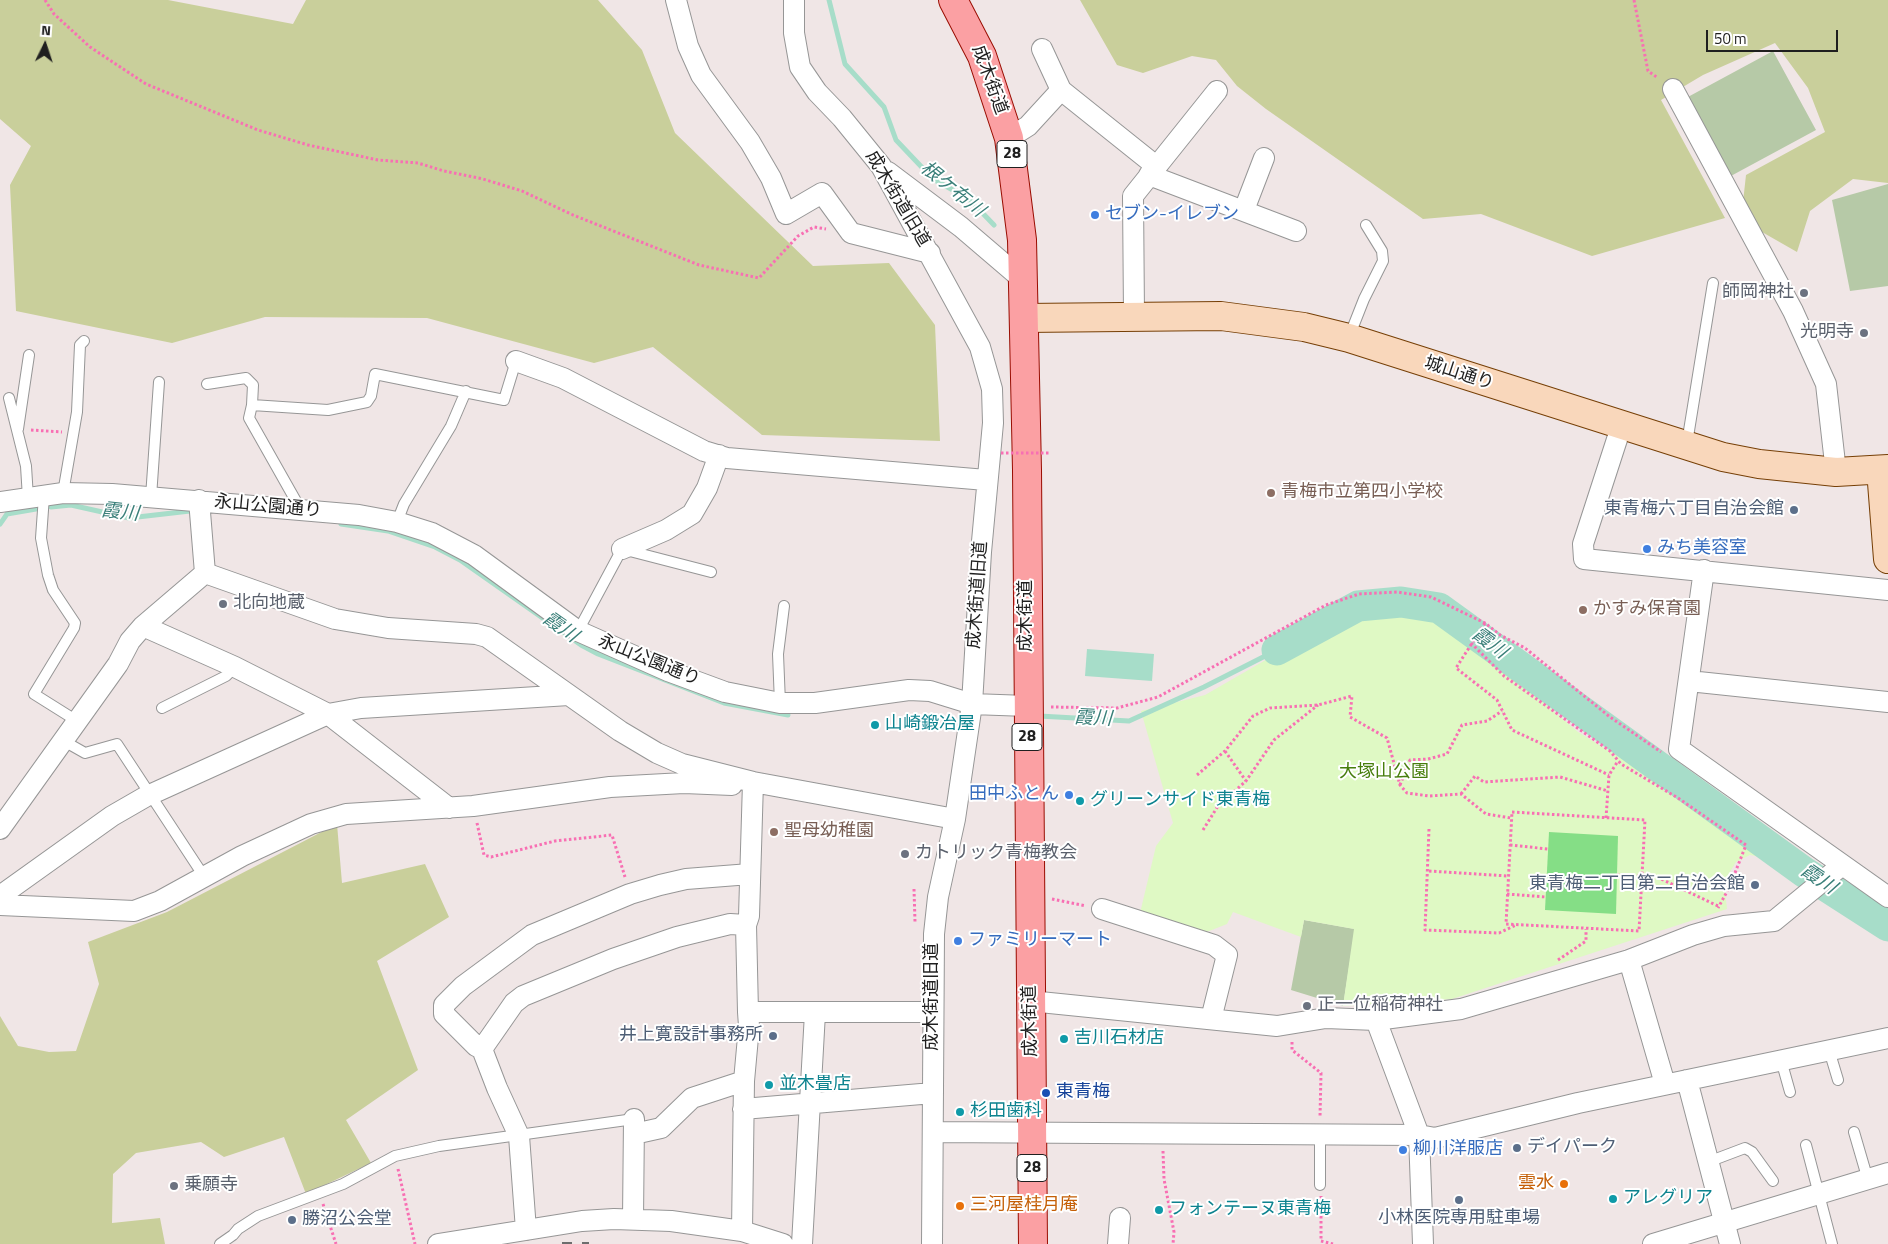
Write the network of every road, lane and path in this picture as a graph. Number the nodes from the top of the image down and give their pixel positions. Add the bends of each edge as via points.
1 (44, 0) edge
2 (676, 0) edge
3 (794, 0) edge
4 (1634, 0) edge
5 (960, 2) edge
6 (1042, 49) dead end
7 (1673, 89) joint
8 (1061, 90) junction
9 (1217, 91) dead end
10 (1009, 138) junction
11 (1264, 158) dead end
12 (881, 166) junction
13 (1152, 171) junction
14 (1244, 210) junction
15 (1366, 225) dead end
16 (1296, 231) dead end
17 (851, 233) junction
18 (930, 253) junction
19 (1023, 280) junction
20 (1713, 282) dead end
21 (1134, 316) junction
22 (1024, 318) junction
23 (1349, 338) junction
24 (84, 340) dead end
25 (29, 355) dead end
26 (516, 361) joint
27 (159, 382) dead end
28 (207, 384) dead end
29 (466, 391) junction
30 (9, 398) dead end
31 (252, 405) junction
32 (1621, 427) junction
33 (18, 430) junction
34 (73, 433) junction
35 (1686, 447) junction
36 (1001, 453) dead end
37 (1050, 453) dead end
38 (719, 456) junction
39 (1884, 469) edge
40 (1836, 472) junction
41 (986, 480) junction
42 (45, 495) junction
43 (151, 497) junction
44 (200, 500) junction
45 (0, 502) edge
46 (302, 510) junction
47 (397, 522) junction
48 (622, 548) junction
49 (1888, 559) edge
50 (711, 572) dead end
51 (205, 574) junction
52 (1703, 576) junction
53 (1888, 590) edge
54 (784, 606) dead end
55 (1485, 623) junction
56 (143, 626) junction
57 (578, 631) junction
58 (1471, 643) junction
59 (235, 667) junction
60 (1689, 681) junction
61 (569, 695) junction
62 (1888, 702) edge
63 (780, 703) junction
64 (972, 704) junction
65 (1318, 705) junction
66 (1027, 706) junction
67 (162, 708) dead end
68 (1502, 711) junction
69 (328, 714) junction
70 (77, 721) junction
71 (62, 740) junction
72 (1225, 751) junction
73 (1666, 756) dead end
74 (1618, 760) junction
75 (1197, 775) dead end
76 (1609, 775) junction
77 (1246, 781) junction
78 (753, 784) junction
79 (1400, 785) junction
80 (1608, 791) junction
81 (151, 794) junction
82 (1461, 794) junction
83 (474, 806) junction
84 (449, 808) junction
85 (1511, 818) junction
86 (1606, 818) junction
87 (955, 819) junction
88 (0, 829) edge
89 (1429, 829) dead end
90 (1203, 830) dead end
91 (1510, 845) junction
92 (1548, 849) dead end
93 (1837, 868) junction
94 (1429, 871) junction
95 (750, 874) junction
96 (1617, 875) dead end
97 (1508, 876) junction
98 (1642, 876) junction
99 (205, 878) junction
100 (630, 894) junction
101 (1508, 894) junction
102 (0, 896) edge
103 (1546, 897) dead end
104 (1044, 898) dead end
105 (1888, 898) edge
106 (0, 904) edge
107 (1102, 909) joint
108 (746, 925) junction
109 (1517, 925) junction
110 (1629, 960) junction
111 (1030, 1001) junction
112 (748, 1012) junction
113 (933, 1012) junction
114 (815, 1013) junction
115 (1212, 1019) junction
116 (1376, 1020) junction
117 (1293, 1024) junction
118 (1888, 1038) edge
119 (482, 1049) junction
120 (1829, 1050) junction
121 (1781, 1060) junction
122 (1687, 1080) junction
123 (1838, 1080) dead end
124 (744, 1081) junction
125 (1665, 1084) junction
126 (1790, 1092) dead end
127 (933, 1093) junction
128 (810, 1104) junction
129 (743, 1110) junction
130 (634, 1127) junction
131 (933, 1132) junction
132 (1854, 1132) dead end
133 (1032, 1133) junction
134 (1162, 1133) junction
135 (1320, 1134) junction
136 (1419, 1135) junction
137 (519, 1136) junction
138 (1806, 1145) dead end
139 (395, 1156) junction
140 (1708, 1162) junction
141 (1888, 1174) edge
142 (1868, 1180) junction
143 (1773, 1181) dead end
144 (1320, 1185) joint
145 (320, 1192) junction
146 (1818, 1195) junction
147 (1120, 1218) dead end
148 (634, 1219) junction
149 (1724, 1223) junction
150 (526, 1230) junction
151 (742, 1231) junction
152 (220, 1244) edge
153 (336, 1244) edge
154 (415, 1244) edge
155 (438, 1244) edge
156 (783, 1244) edge
157 (802, 1244) edge
158 (932, 1244) edge
159 (1033, 1244) edge
160 (1118, 1244) edge
161 (1173, 1244) edge
162 (1333, 1244) edge
163 (1423, 1244) edge
164 (1652, 1244) edge
165 (1730, 1244) edge
166 (1832, 1244) edge

1 - 17 path via 54,14 90,47 146,84 258,130 308,145 378,160 418,163 483,179 522,191 699,265 759,278 798,236 814,227
2 - 17 street via 688,46 701,75 750,142 771,178 786,214 822,193
3 - 12 street, 成木街道旧道 via 794,33 800,67 817,92
4 - 7 path via 1648,72
5 - 10 main road, 成木街道 / 28
6 - 8 street
7 - 40 street via 1793,311 1826,384
8 - 10 street via 1028,126
8 - 13 street
9 - 13 street
10 - 19 main road, 成木街道 / 28 via 1019,205
11 - 14 street
12 - 18 street, 成木街道旧道
12 - 19 street via 961,227
13 - 14 street
13 - 21 street via 1133,196
14 - 16 street
15 - 23 lane via 1382,251 1383,261
17 - 18 street
18 - 41 street, 成木街道旧道 via 980,347 992,389 993,423
19 - 22 main road, 成木街道 / 28
20 - 35 lane
21 - 22 street, 城山通り
21 - 23 street, 城山通り via 1221,316 1264,320
22 - 66 main road, 成木街道 / 28
23 - 32 street, 城山通り
24 - 34 lane via 80,345
25 - 33 lane
26 - 29 lane via 504,400
26 - 38 street via 563,378
27 - 43 lane
28 - 31 lane via 246,378 252,385
29 - 31 lane via 375,374 367,402 328,410
29 - 47 lane via 451,426 404,504
30 - 33 lane
31 - 46 lane via 248,418
32 - 35 street, 城山通り
32 - 52 street via 1583,544 1584,559
33 - 34 path
33 - 42 lane via 26,466
34 - 42 lane
35 - 40 street, 城山通り via 1759,464
36 - 37 path, bridge
38 - 41 street
38 - 48 street via 707,488 692,514 666,530
39 - 40 street, 城山通り
39 - 49 street
41 - 64 street, 成木街道旧道
42 - 43 street, 永山公園通り
42 - 45 street, 永山公園通り
42 - 70 lane via 41,538 48,575 53,590 75,623 34,694
43 - 44 street, 永山公園通り
44 - 46 street, 永山公園通り
44 - 51 street
46 - 47 street, 永山公園通り
47 - 57 street, 永山公園通り via 432,533 474,555
48 - 50 lane
48 - 57 lane
51 - 56 street
51 - 61 street via 335,619 388,628 487,637
52 - 53 street
52 - 60 street
54 - 63 lane via 778,654
55 - 58 path
55 - 66 path via 1431,597 1397,592 1359,594 1291,622 1158,697 1117,708
55 - 73 path via 1525,648 1610,717
56 - 59 street
56 - 70 street via 130,640 118,664
57 - 63 street, 永山公園通り via 659,668 709,686
58 - 68 path via 1456,668 1497,700
58 - 74 path via 1504,676
59 - 67 lane via 226,676
59 - 69 street
60 - 62 street
60 - 93 street via 1679,749
61 - 69 street via 361,708
61 - 78 street via 657,753 682,764
63 - 64 street, 永山公園通り via 815,703 909,690 930,691
64 - 66 street, 永山公園通り
64 - 87 street, 成木街道旧道
65 - 72 path via 1270,708 1253,716
65 - 77 path via 1274,740
65 - 79 path via 1352,696 1350,717 1387,738
66 - 111 main road, 成木街道 / 28
68 - 76 path via 1512,730
68 - 79 path via 1487,721 1462,725 1447,754 1410,760
69 - 81 street
69 - 84 street
70 - 71 street
71 - 81 lane via 85,752 117,744
71 - 88 street
72 - 75 path
72 - 77 path
74 - 76 path
74 - 98 path via 1746,845 1718,906 1657,876
76 - 80 path
77 - 90 path via 1218,806
78 - 83 street via 618,786
78 - 87 street
78 - 95 street
79 - 82 path via 1406,793 1429,796
80 - 82 path via 1560,777 1484,782 1475,776
80 - 86 path
81 - 99 lane
81 - 102 street via 112,816
82 - 85 path via 1486,814
83 - 84 street
83 - 100 path via 484,854 491,857 555,841 612,835
84 - 99 street via 335,816 242,856
85 - 86 path via 1512,812
85 - 91 path
86 - 98 path via 1645,820
87 - 113 street, 成木街道旧道 via 938,897
89 - 94 path
91 - 92 path
91 - 97 path
93 - 105 street
93 - 110 street via 1774,921 1724,926
94 - 97 path
94 - 109 path via 1425,930 1499,933
95 - 100 street via 686,879
95 - 108 street
96 - 98 path
97 - 101 path
98 - 109 path via 1639,932
99 - 106 street via 134,911
100 - 119 street via 532,935 449,999 444,1014
101 - 103 path
101 - 109 path via 1506,924
104 - 107 path
107 - 115 street via 1214,945 1227,955
108 - 112 street
108 - 119 street via 714,926 677,937 523,996 514,1003
110 - 116 street via 1461,1009
110 - 125 street
111 - 115 street
111 - 133 main road, 成木街道 / 28
112 - 114 street
112 - 124 street
113 - 114 street
113 - 127 street, 成木街道旧道
114 - 128 street
115 - 117 street via 1277,1026
116 - 117 street via 1326,1018
116 - 136 street
117 - 135 path via 1292,1050 1321,1072
118 - 120 street
119 - 137 street
120 - 121 street
120 - 123 lane
121 - 122 street
121 - 126 lane
122 - 125 street
122 - 140 street
124 - 129 street
124 - 130 street via 692,1098 661,1128
125 - 136 street via 1435,1138
127 - 128 street
127 - 131 street, 成木街道旧道
128 - 129 street
128 - 157 street
129 - 151 street
130 - 137 lane
130 - 148 street
131 - 133 street
131 - 158 street, 成木街道旧道
132 - 142 lane
133 - 134 street
133 - 159 main road, 成木街道 / 28
134 - 135 street
134 - 161 path
135 - 136 street
135 - 144 lane
136 - 163 street
137 - 139 lane via 439,1146
137 - 150 street
138 - 146 lane
139 - 145 lane via 358,1178
139 - 154 path
140 - 143 lane via 1745,1148 1752,1152
140 - 149 street
141 - 142 street
142 - 146 street
144 - 162 path via 1321,1241
145 - 152 lane via 258,1216
145 - 153 path
146 - 149 street
146 - 166 lane
147 - 160 street
148 - 150 street via 582,1221
148 - 151 street
149 - 164 street
149 - 165 street
150 - 155 street
151 - 156 street

